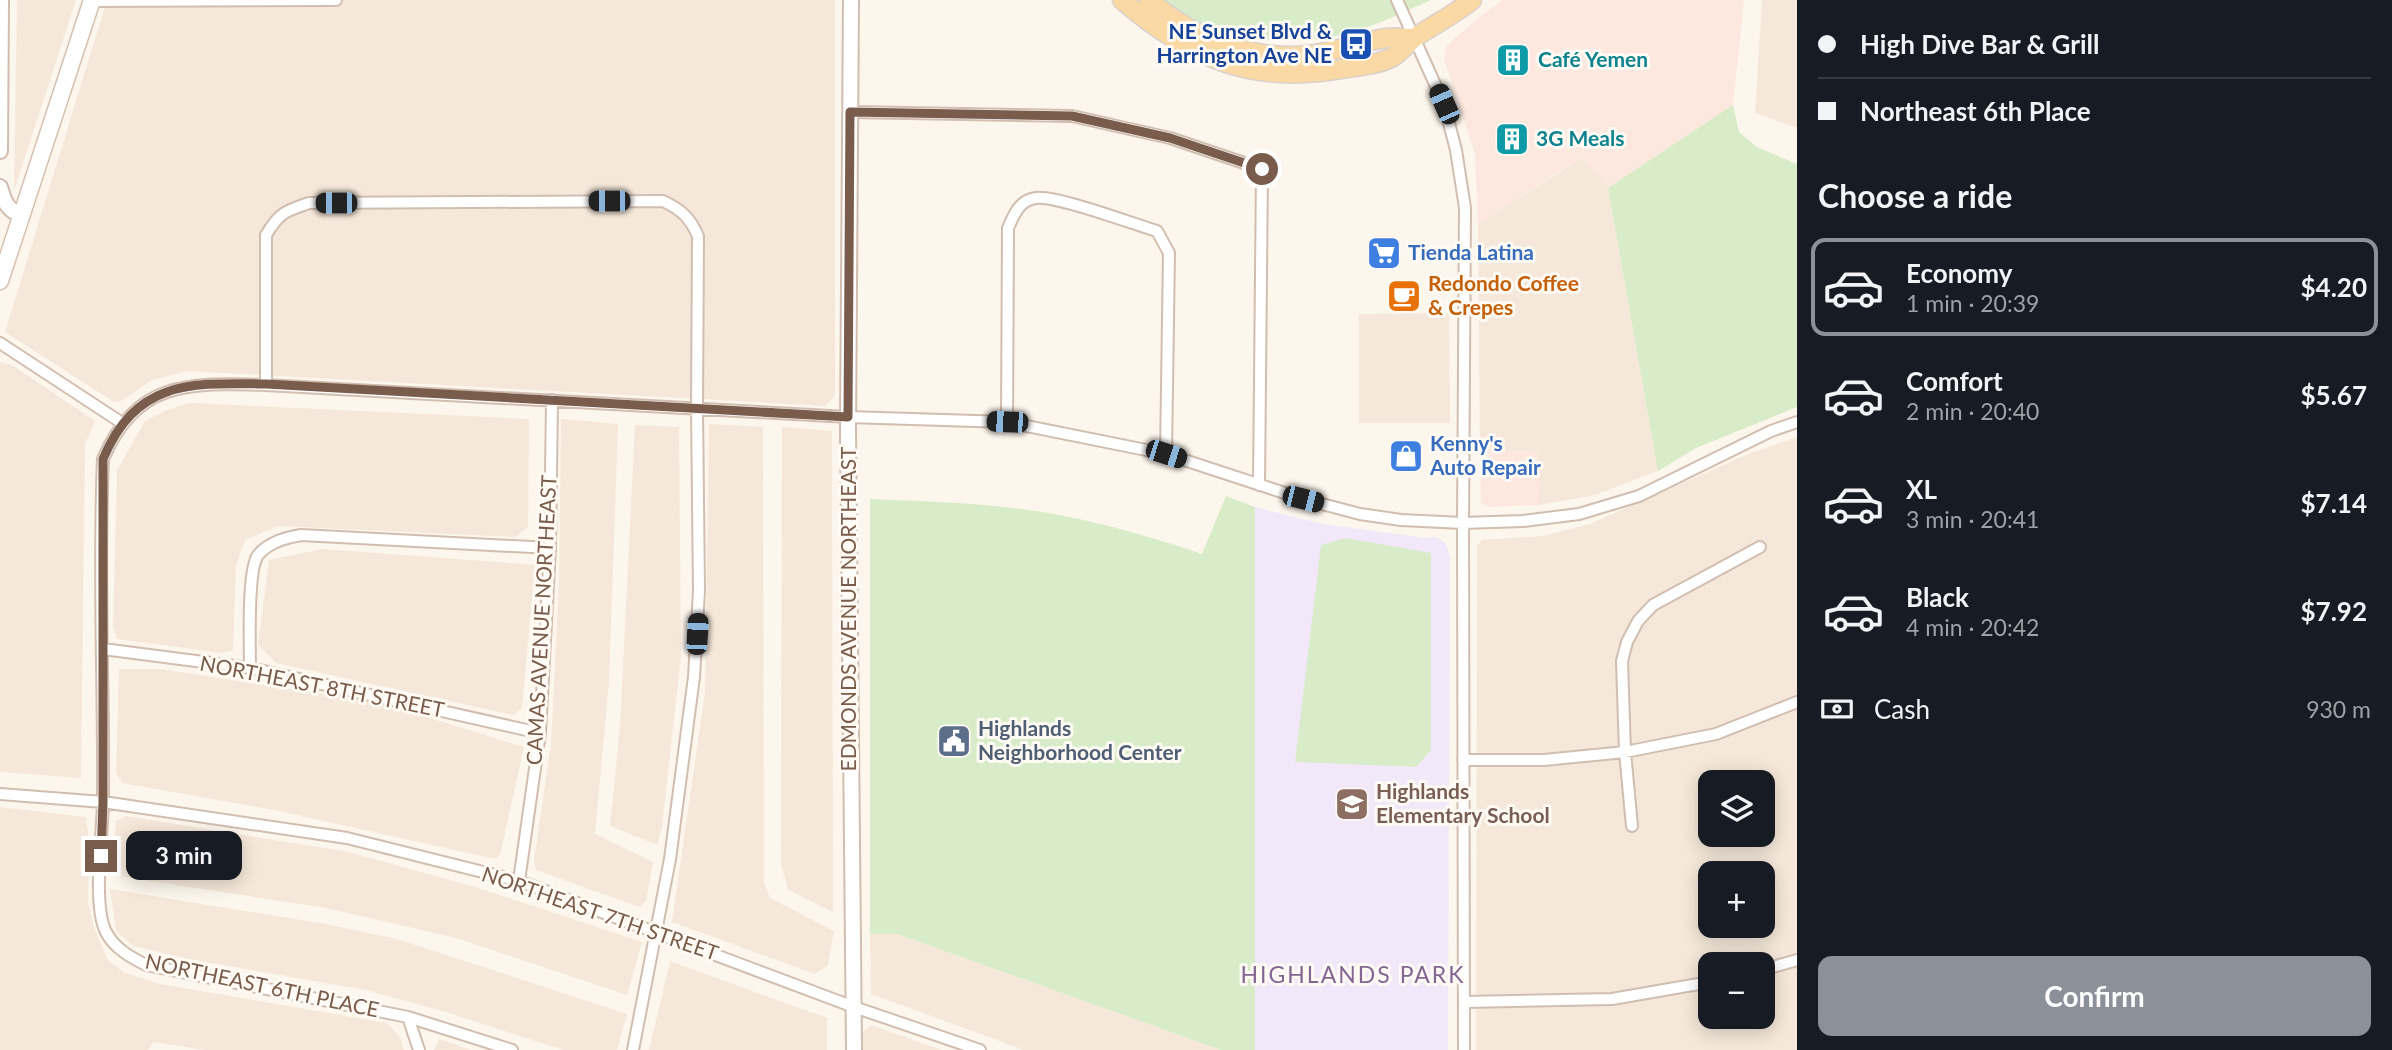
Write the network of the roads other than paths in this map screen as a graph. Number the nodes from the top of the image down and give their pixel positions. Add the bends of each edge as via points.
1 (1, 0) edge
2 (92, 0) edge
3 (277, 0) edge
4 (336, 0) edge
5 (851, 0) edge
6 (1122, 0) edge
7 (1149, 0) edge
8 (1396, 0) edge
9 (1472, 0) edge
10 (1414, 38) junction
11 (1289, 56) junction
12 (1231, 64) junction
13 (850, 112) junction
14 (0, 151) edge
15 (0, 187) edge
16 (21, 215) junction
17 (0, 281) edge
18 (0, 342) edge
19 (266, 384) junction
20 (552, 400) junction
21 (697, 408) junction
22 (848, 417) junction
23 (1007, 422) junction
24 (1797, 422) edge
25 (122, 423) junction
26 (1166, 454) junction
27 (1259, 485) junction
28 (1463, 523) junction
29 (1760, 547) dead end
30 (550, 548) junction
31 (103, 649) junction
32 (250, 668) junction
33 (1797, 702) edge
34 (540, 733) junction
35 (1625, 752) junction
36 (1463, 760) junction
37 (0, 794) edge
38 (103, 802) junction
39 (1632, 826) dead end
40 (519, 881) junction
41 (658, 932) junction
42 (1797, 960) edge
43 (1775, 966) edge
44 (1698, 984) edge
45 (1464, 1002) junction
46 (854, 1007) junction
47 (408, 1017) junction
48 (419, 1050) edge
49 (512, 1050) edge
50 (634, 1050) edge
51 (854, 1050) edge
52 (980, 1050) edge
53 (1464, 1050) edge

1 - 14 street
2 - 3 street
2 - 16 main road
3 - 4 street
5 - 13 street, EDMONDS AVENUE NORTHEAST
6 - 12 main road via 1169,37
7 - 11 main road via 1178,23 1208,38
8 - 10 street
9 - 10 main road
10 - 11 main road via 1388,38
10 - 12 main road via 1392,58 1310,75
10 - 28 street via 1444,104 1465,208
11 - 12 main road via 1279,61 1242,58
13 - 22 street, EDMONDS AVENUE NORTHEAST
13 - 27 street via 1072,116 1170,138 1262,169
15 - 16 street via 5,204
16 - 17 main road
18 - 25 street
19 - 20 street
19 - 21 street via 266,235 275,219 290,209 309,203 663,201 681,209 698,236
19 - 25 street via 182,386 141,405
20 - 21 street
20 - 30 street, CAMAS AVENUE NORTHEAST
21 - 22 street
21 - 41 street via 699,591 694,677
22 - 23 street
22 - 46 street, EDMONDS AVENUE NORTHEAST
23 - 26 street
23 - 26 street via 1008,228 1017,207 1035,198 1061,201 1157,231 1169,253
24 - 28 street via 1639,496 1579,514
25 - 31 street, NORTHEAST 6TH PLACE via 103,459
26 - 27 street
27 - 28 street via 1360,514
28 - 36 street
29 - 35 street via 1653,605 1638,621 1622,661
30 - 32 street via 301,535 283,539 256,557
30 - 34 street, CAMAS AVENUE NORTHEAST
31 - 32 street, NORTHEAST 8TH STREET
31 - 38 street, NORTHEAST 6TH PLACE
32 - 34 street, NORTHEAST 8TH STREET
33 - 35 street via 1716,734
34 - 40 street, CAMAS AVENUE NORTHEAST
35 - 36 street via 1544,760
35 - 39 street
36 - 45 street
37 - 38 street, NORTHEAST 7TH STREET
38 - 40 street, NORTHEAST 7TH STREET via 346,838
38 - 47 street, NORTHEAST 6TH PLACE via 100,912 105,931 127,955 146,965
40 - 41 street, NORTHEAST 7TH STREET
41 - 46 street, NORTHEAST 7TH STREET
41 - 50 street
42 - 43 street
44 - 45 street via 1612,999
45 - 53 street
46 - 51 street, EDMONDS AVENUE NORTHEAST
46 - 52 street, NORTHEAST 7TH STREET
47 - 48 street
47 - 49 street, NORTHEAST 6TH PLACE

